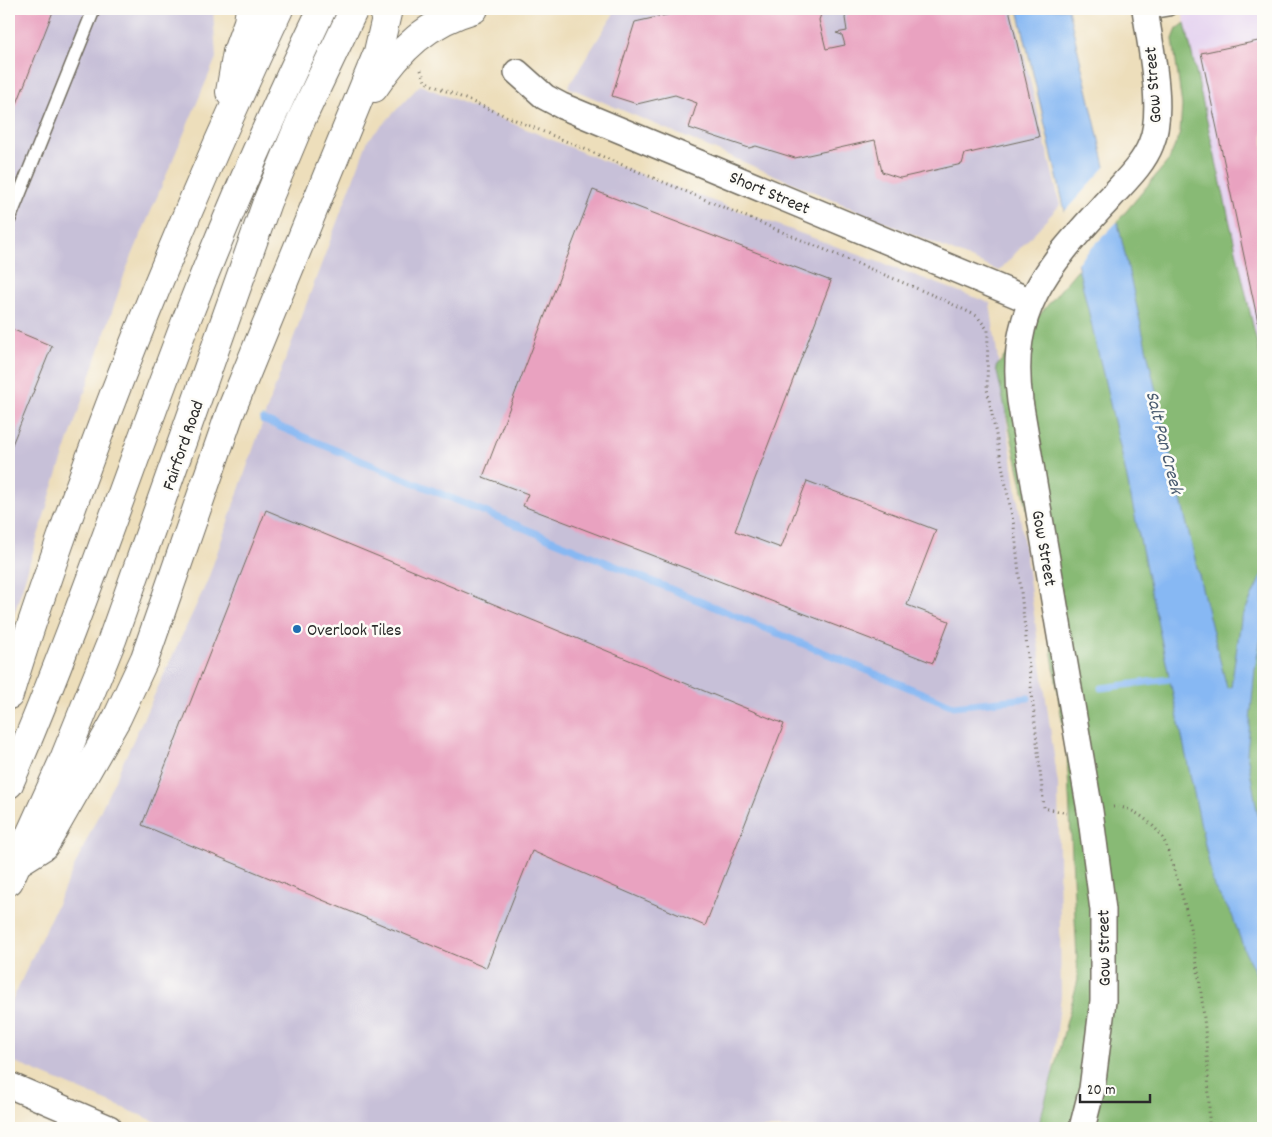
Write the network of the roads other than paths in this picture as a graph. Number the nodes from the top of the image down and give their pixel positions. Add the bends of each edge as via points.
1 (94, 9) edge
2 (250, 9) edge
3 (279, 9) edge
4 (322, 9) edge
5 (354, 9) edge
6 (388, 9) edge
7 (474, 9) edge
8 (1170, 9) edge
9 (1145, 11) edge
10 (517, 72) dead end
11 (223, 128) junction
12 (345, 136) junction
13 (9, 220) edge
14 (1031, 302) junction
15 (9, 695) edge
16 (9, 784) edge
17 (13, 872) edge
18 (9, 1085) edge
19 (109, 1128) edge
20 (1082, 1128) edge

1 - 13 lane
2 - 11 highway via 237,52
3 - 11 highway
4 - 16 highway via 248,172 187,318 73,627
5 - 17 highway, Fairford Road via 302,118 267,202 112,640
6 - 12 highway via 378,52
7 - 12 highway via 432,26 400,52
8 - 9 lane
9 - 14 street, Gow Street via 1157,118 1152,144 1135,170 1063,249 1040,282
10 - 14 street, Short Street via 545,97 574,111
11 - 15 highway via 111,398
12 - 17 highway via 230,413 145,658 117,718 44,846
14 - 20 street, Gow Street via 1019,342 1018,385 1090,811 1103,910 1103,1001 1092,1089
18 - 19 street

